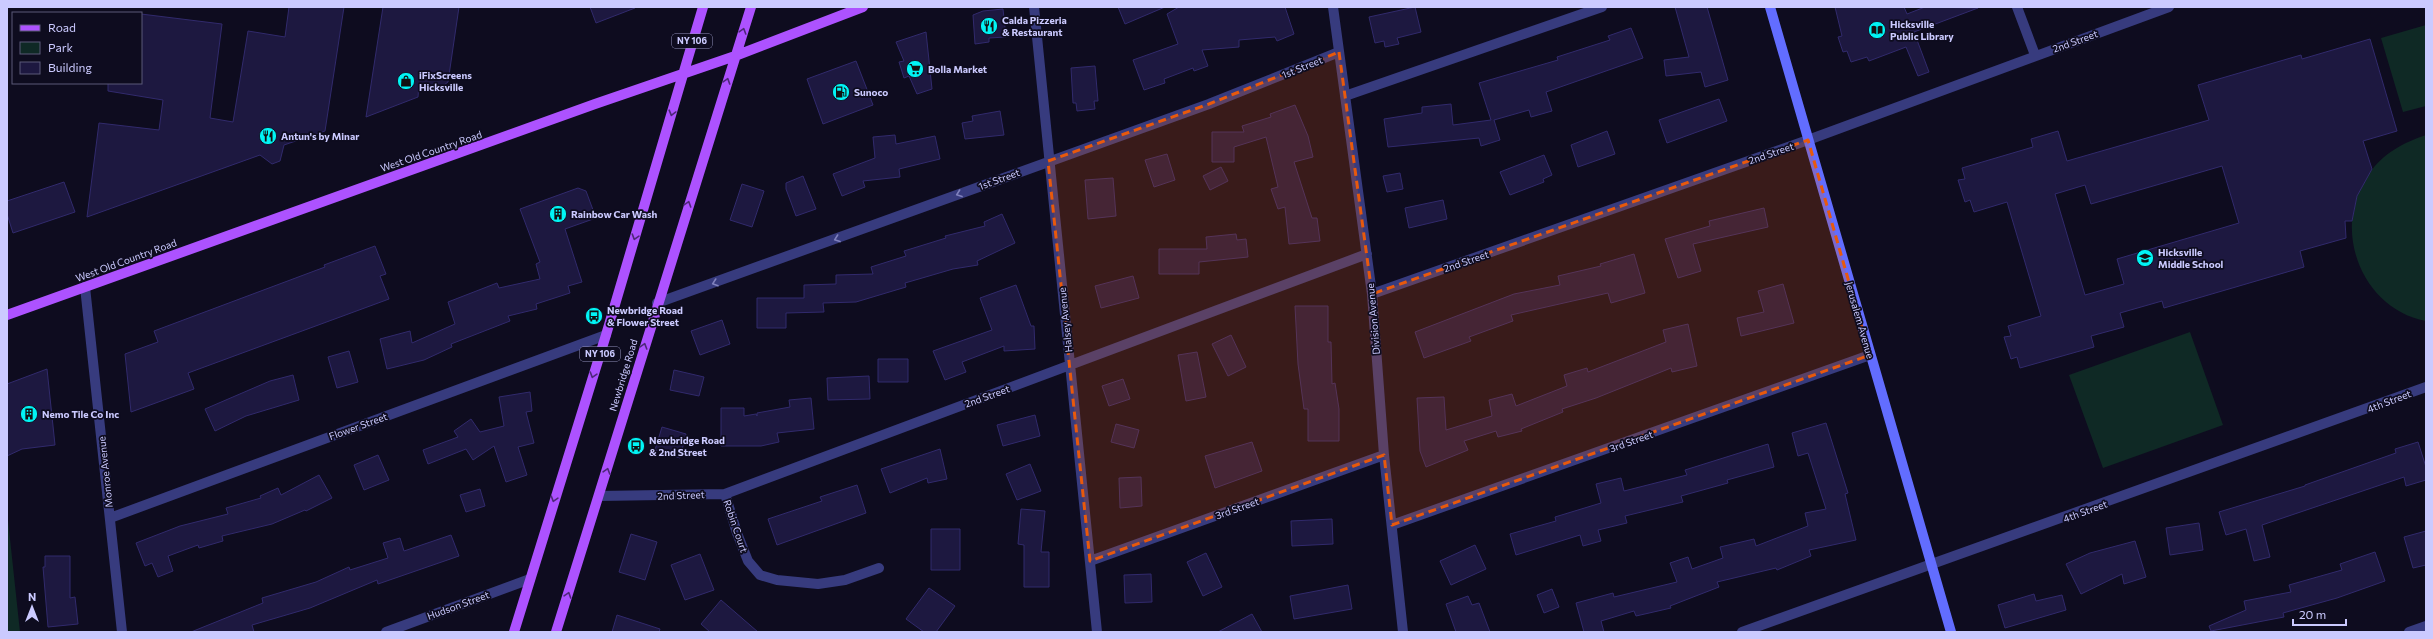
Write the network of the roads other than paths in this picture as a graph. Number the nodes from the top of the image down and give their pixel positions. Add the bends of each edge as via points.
1 (703, 7) edge
2 (751, 7) edge
3 (863, 7) edge
4 (1034, 7) edge
5 (1333, 7) edge
6 (1602, 7) edge
7 (1770, 7) edge
8 (2017, 7) edge
9 (2169, 7) edge
10 (1339, 52) junction
11 (2035, 55) junction
12 (735, 56) junction
13 (682, 75) junction
14 (1345, 96) junction
15 (1808, 140) junction
16 (1048, 161) junction
17 (1367, 254) junction
18 (85, 287) junction
19 (1372, 294) junction
20 (657, 303) junction
21 (7, 315) edge
22 (606, 335) junction
23 (1870, 355) junction
24 (1070, 364) junction
25 (2426, 387) edge
26 (1384, 455) junction
27 (725, 494) junction
28 (599, 496) junction
29 (110, 518) junction
30 (1392, 525) junction
31 (1090, 561) junction
32 (1931, 566) junction
33 (879, 568) dead end
34 (530, 579) junction
35 (2426, 626) edge
36 (122, 632) edge
37 (386, 632) edge
38 (514, 632) edge
39 (556, 632) edge
40 (1097, 632) edge
41 (1403, 632) edge
42 (1742, 632) edge
43 (1951, 632) edge
44 (2409, 632) edge

1 - 13 main road, NY 106
12 -> 2 main road, Newbridge Road
3 - 12 main road, West Old Country Road
4 - 16 street, Halsey Avenue
5 - 10 street, Division Avenue
6 - 14 street
7 - 15 main road, Jerusalem Avenue
8 - 11 street
9 - 11 street, 2nd Street
10 - 14 street, Division Avenue
10 - 16 street, 1st Street via 1209,104
11 - 15 street, 2nd Street
12 - 13 main road, West Old Country Road
20 -> 12 main road, Newbridge Road
13 - 18 main road, West Old Country Road
13 -> 22 main road, NY 106
14 - 17 street, Division Avenue
15 - 19 street, 2nd Street
15 - 23 main road, Jerusalem Avenue
16 -> 20 street, 1st Street
16 - 24 street, Halsey Avenue
17 - 19 street, Division Avenue
17 - 24 street, 2nd Street
18 - 21 main road, West Old Country Road
18 - 29 street, Monroe Avenue
19 - 26 street, Division Avenue
28 -> 20 main road, Newbridge Road
22 - 29 street, Flower Street
22 -> 34 main road, NY 106
23 - 30 street, 3rd Street
23 - 32 main road, Jerusalem Avenue
24 - 27 street, 2nd Street
24 - 31 street, Halsey Avenue
25 - 32 street, 4th Street
26 - 30 street, Division Avenue
26 - 31 street, 3rd Street
27 - 28 street, 2nd Street
27 - 33 street, Robin Court via 748,561 760,575 777,580 818,584 845,580
39 -> 28 main road, Newbridge Road
29 - 36 street, Monroe Avenue
30 - 41 street, Division Avenue
31 - 40 street, Halsey Avenue
32 - 42 street, 4th Street
32 - 43 main road, Jerusalem Avenue
34 - 37 street, Hudson Street
34 - 38 main road, NY 106
35 - 44 street

